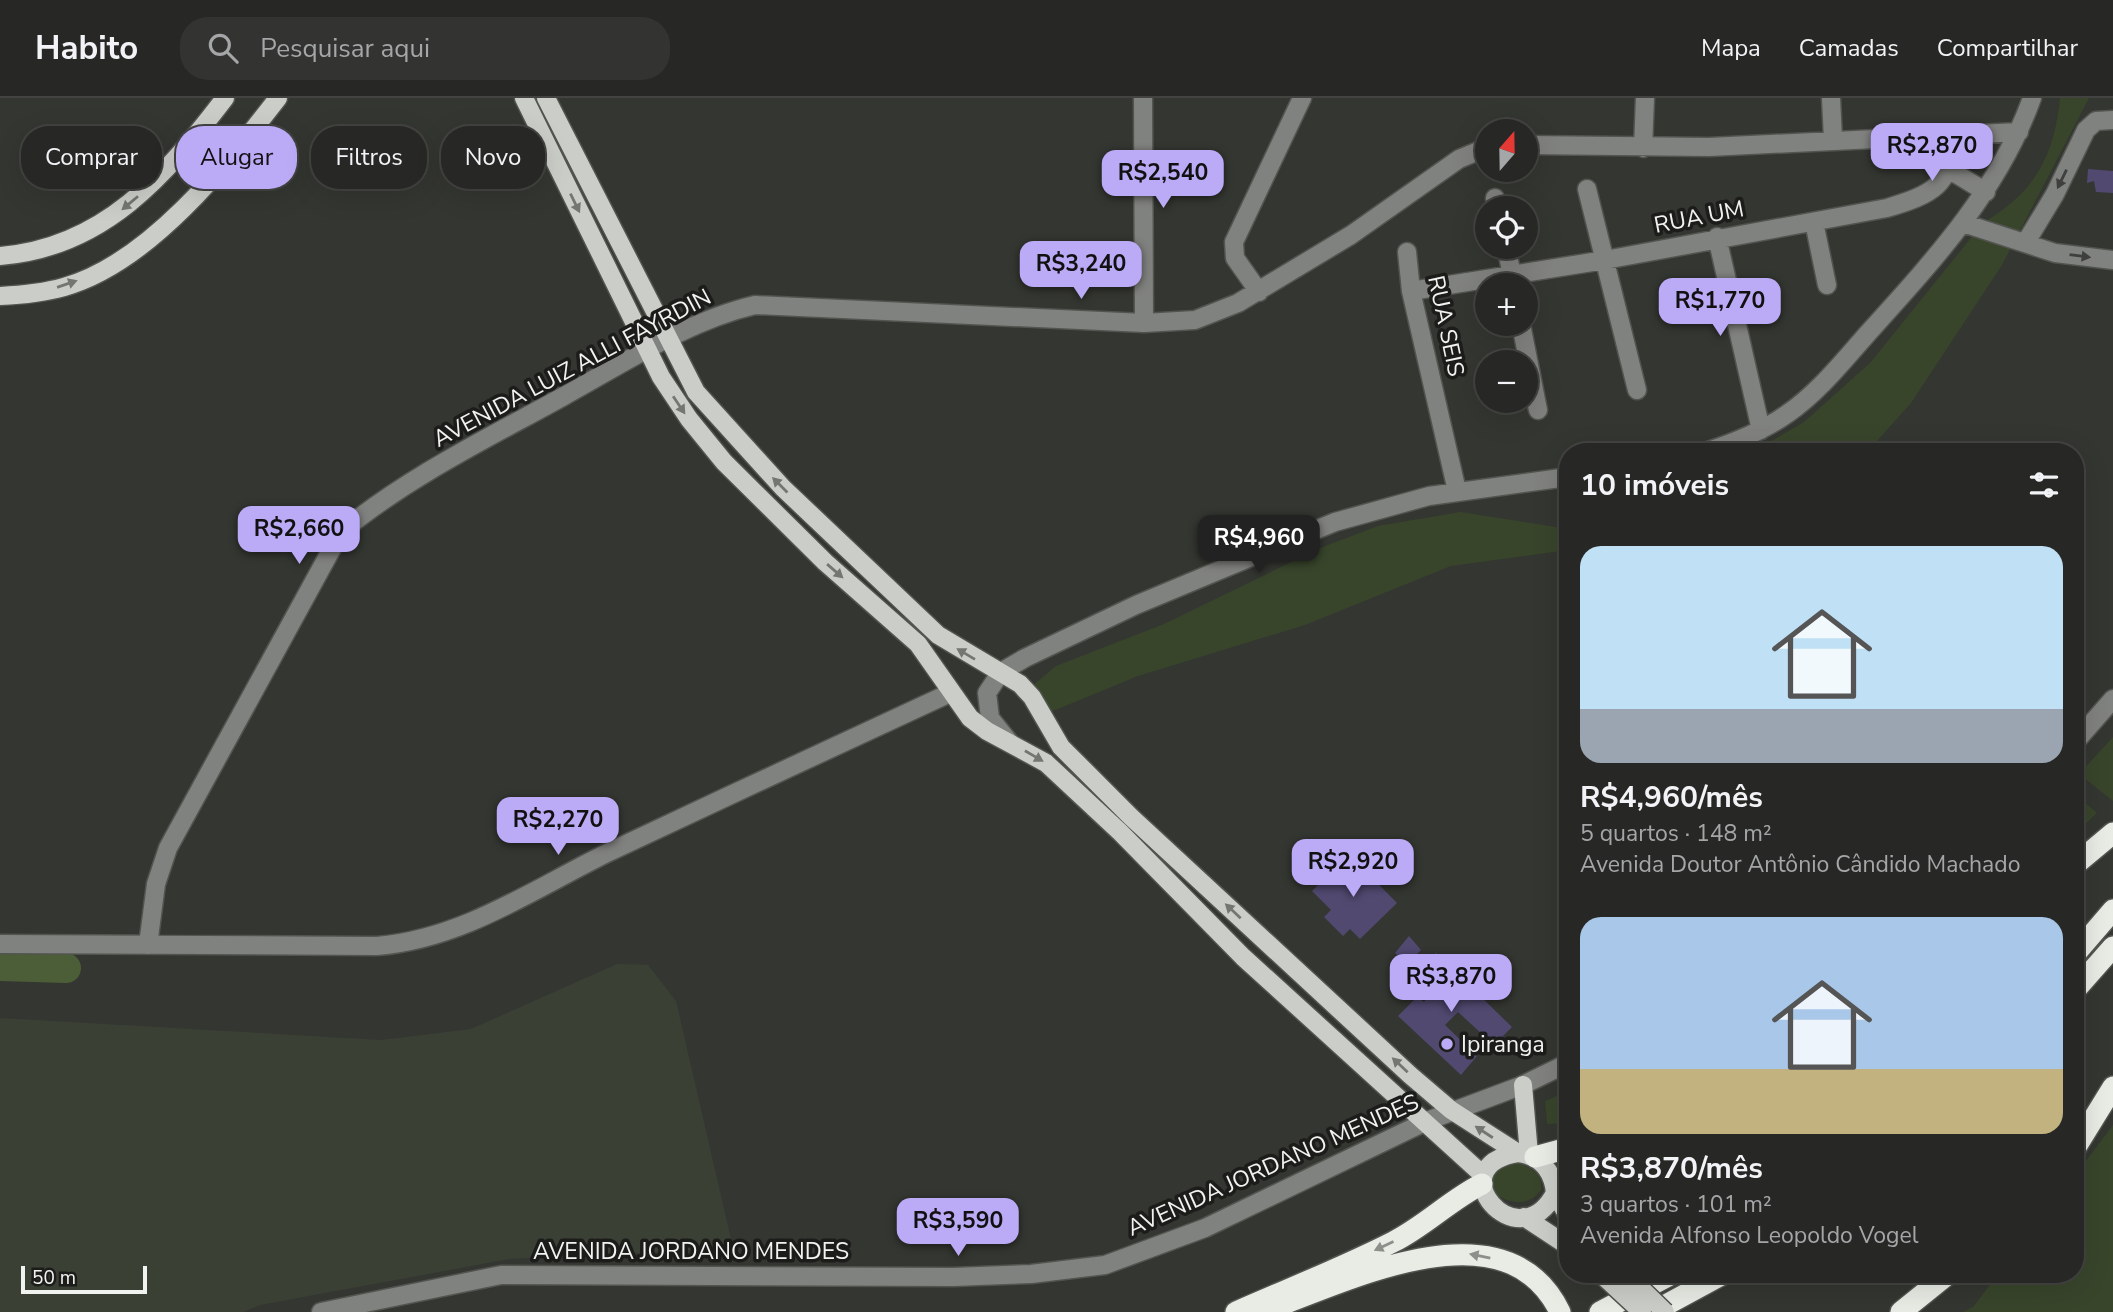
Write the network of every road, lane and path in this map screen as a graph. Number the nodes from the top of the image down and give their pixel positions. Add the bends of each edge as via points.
1 (225, 98) edge
2 (278, 98) edge
3 (524, 98) edge
4 (547, 98) edge
5 (1143, 98) edge
6 (1302, 98) edge
7 (1645, 98) edge
8 (1831, 98) edge
9 (2032, 98) edge
10 (2105, 120) edge
11 (2019, 132) junction
12 (1950, 135) junction
13 (1833, 139) junction
14 (1899, 139) junction
15 (1538, 145) edge
16 (1643, 148) junction
17 (1475, 152) edge
18 (1950, 171) junction
19 (1587, 189) dead end
20 (1986, 192) junction
21 (1814, 222) junction
22 (1963, 223) junction
23 (1717, 237) junction
24 (2026, 242) junction
25 (1407, 252) dead end
26 (0, 256) edge
27 (1605, 260) junction
28 (2113, 260) edge
29 (1538, 275) edge
30 (1475, 284) edge
31 (1827, 285) dead end
32 (1411, 291) junction
33 (1259, 292) junction
34 (0, 296) edge
35 (1144, 323) junction
36 (668, 341) junction
37 (648, 350) junction
38 (1637, 390) dead end
39 (1761, 430) junction
40 (1728, 443) edge
41 (1559, 478) edge
42 (1457, 491) junction
43 (1001, 672) junction
44 (950, 693) junction
45 (2113, 699) edge
46 (2084, 732) edge
47 (1010, 743) junction
48 (2113, 833) edge
49 (2084, 857) edge
50 (2113, 910) edge
51 (0, 944) edge
52 (2084, 944) edge
53 (148, 945) junction
54 (2113, 947) edge
55 (2084, 980) edge
56 (1559, 1067) edge
57 (1523, 1085) junction
58 (2113, 1087) edge
59 (1451, 1110) junction
60 (1427, 1121) junction
61 (2084, 1134) edge
62 (1559, 1150) edge
63 (1527, 1155) junction
64 (1483, 1180) junction
65 (1555, 1193) junction
66 (1559, 1200) edge
67 (1524, 1217) junction
68 (1559, 1239) edge
69 (1611, 1283) edge
70 (1635, 1283) edge
71 (1655, 1283) edge
72 (1706, 1283) edge
73 (1937, 1283) edge
74 (321, 1312) edge
75 (1236, 1312) edge
76 (1262, 1312) edge
77 (1560, 1312) edge
78 (1600, 1312) edge
79 (1642, 1312) edge
80 (1653, 1312) edge
81 (1665, 1312) edge
82 (1901, 1312) edge

1 -> 26 main road via 130,205 96,228 52,246
34 -> 2 main road via 65,287 109,266 154,235 216,174
3 -> 37 main road
4 - 36 main road
5 - 35 street
6 - 33 street via 1234,242 1235,258
7 - 16 street
8 - 13 street
9 - 11 street
10 -> 24 street via 2086,130
11 - 12 street
11 - 20 street
12 - 14 street
12 - 18 street
13 - 14 street
13 - 16 street
14 - 18 street
15 - 16 street
17 - 33 street, AVENIDA LUIZ ALLI FAYRDIN via 1458,159 1399,203
18 - 20 street
18 - 21 street, RUA UM via 1932,189 1902,203
19 - 27 street
20 - 22 street
21 - 23 street, RUA UM
21 - 31 street
22 - 24 street
22 - 39 street via 1843,361 1802,401
23 - 27 street, RUA UM
23 - 39 street
24 -> 28 street via 2054,253
25 - 32 street, RUA SEIS
27 - 29 street, RUA UM
27 - 38 street
30 - 32 street, RUA UM
32 - 42 street, RUA SEIS
33 - 35 street, AVENIDA LUIZ ALLI FAYRDIN via 1195,320
35 - 36 street, AVENIDA LUIZ ALLI FAYRDIN via 755,305 724,313
36 - 37 street, AVENIDA LUIZ ALLI FAYRDIN
43 -> 36 main road via 938,635 783,488 696,392
37 -> 44 main road via 689,419 724,462 824,562 918,644
37 - 53 street, AVENIDA LUIZ ALLI FAYRDIN via 453,457 341,532 168,848 156,884
39 - 40 street
41 - 42 street
42 - 43 street via 1335,522 1136,605
43 - 47 street via 987,693 988,709
59 -> 43 main road via 1131,817 1061,747 1027,690
44 - 47 main road via 970,718
44 - 53 street via 442,935 377,946
45 - 46 street
47 -> 60 main road via 1046,763 1243,957
48 - 49 highway
50 - 52 highway
51 - 53 street
54 - 55 highway
56 - 57 street, AVENIDA JORDANO MENDES
57 - 59 street, AVENIDA JORDANO MENDES
57 - 63 main road
58 - 61 highway
59 - 60 street, AVENIDA JORDANO MENDES
63 -> 59 main road
60 - 64 main road
60 - 74 street, AVENIDA JORDANO MENDES via 1205,1228 1105,1265 953,1277 501,1275
62 - 63 highway
63 - 64 main road via 1504,1155 1492,1163
63 - 65 main road via 1550,1172
64 - 67 main road via 1486,1199 1495,1210 1508,1217
64 -> 75 highway via 1394,1242
65 - 66 main road
65 - 67 main road via 1543,1210
67 - 68 main road
69 - 79 main road, bridge
70 - 81 main road, bridge
71 - 78 highway
72 - 80 highway
73 - 82 highway
77 -> 76 highway via 1527,1272 1504,1262 1457,1253 1424,1257

